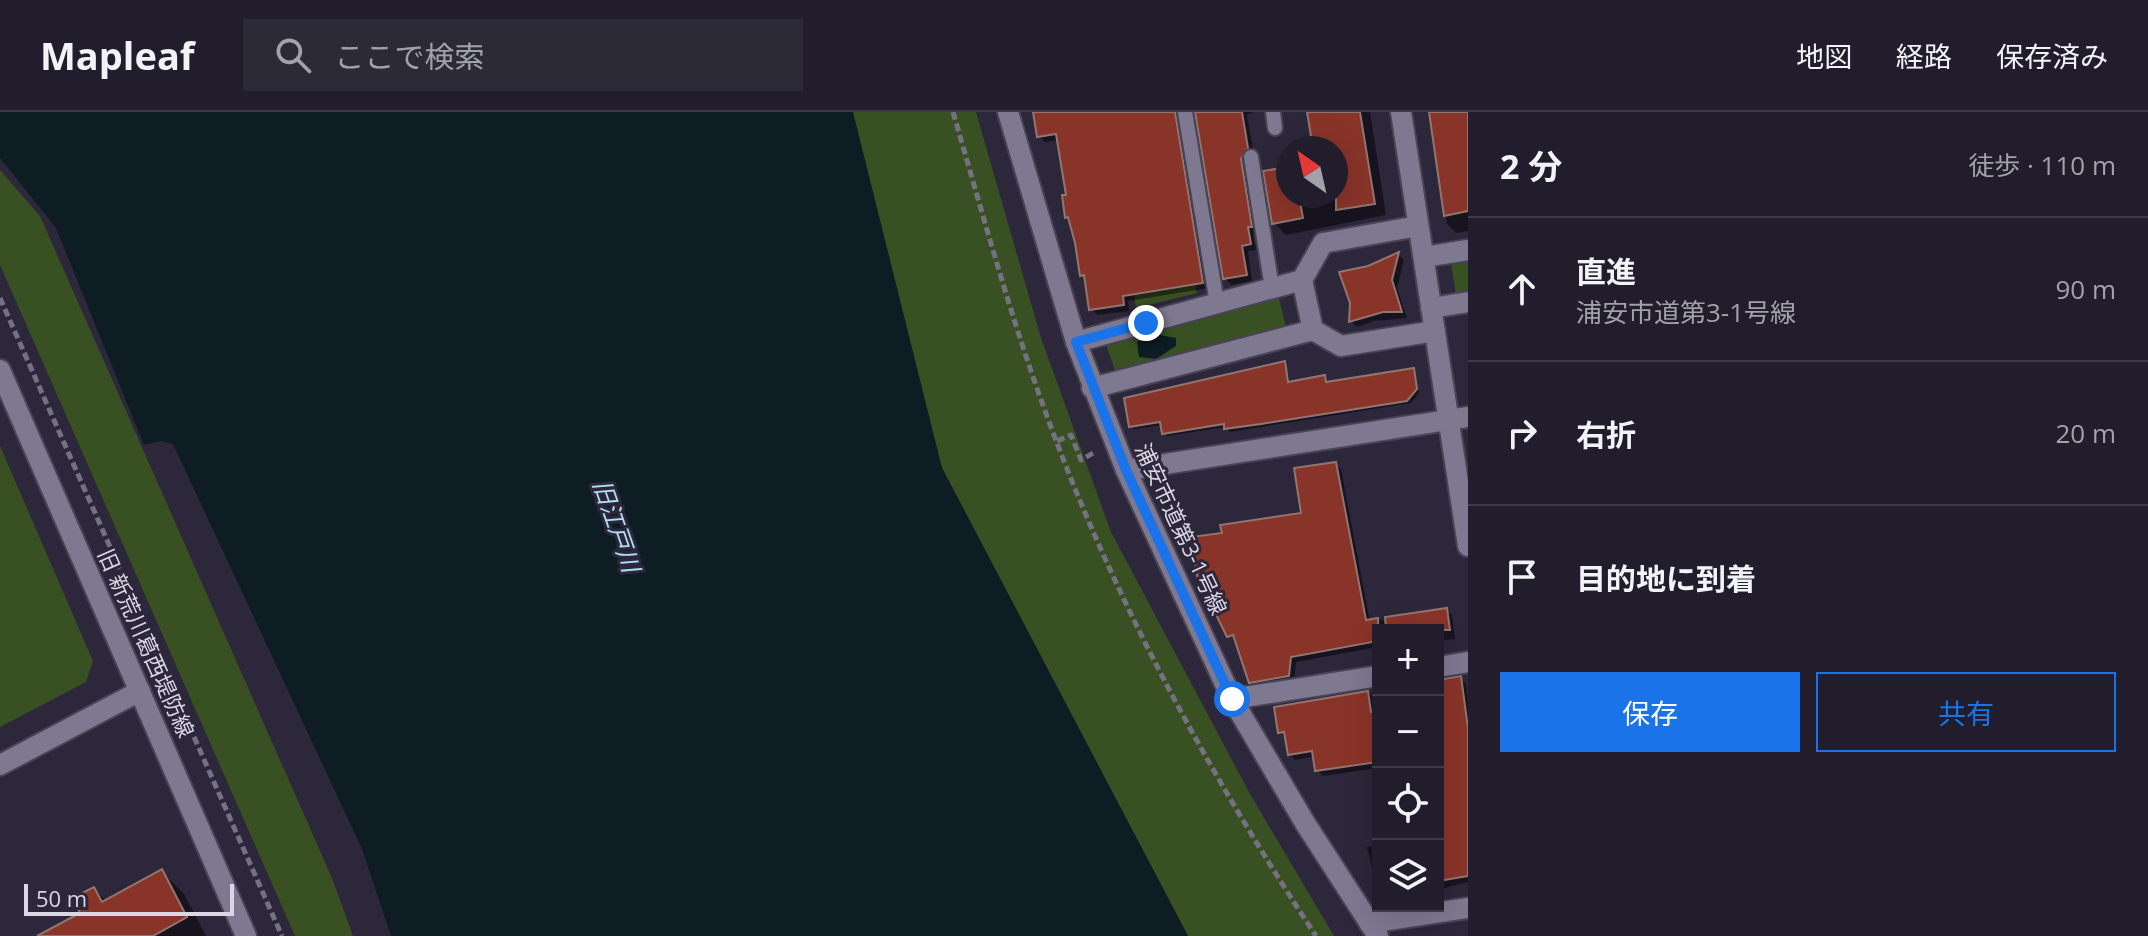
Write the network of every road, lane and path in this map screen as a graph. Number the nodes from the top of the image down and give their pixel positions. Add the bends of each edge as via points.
1 (953, 112) edge
2 (1008, 112) edge
3 (1185, 112) edge
4 (1273, 112) edge
5 (1401, 112) edge
6 (1275, 128) dead end
7 (1251, 157) dead end
8 (1418, 226) junction
9 (1468, 250) edge
10 (1424, 257) junction
11 (1302, 280) junction
12 (1272, 288) junction
13 (0, 298) edge
14 (1468, 302) edge
15 (1217, 303) junction
16 (1431, 308) junction
17 (1313, 330) junction
18 (1435, 331) junction
19 (1076, 342) junction
20 (0, 370) edge
21 (1092, 388) junction
22 (1459, 418) edge
23 (1126, 470) junction
24 (1468, 546) edge
25 (1468, 662) edge
26 (1444, 666) edge
27 (1372, 677) edge
28 (140, 691) junction
29 (1232, 699) junction
30 (0, 765) edge
31 (1468, 908) edge
32 (1374, 930) edge
33 (246, 936) edge
34 (282, 936) edge
35 (1316, 936) edge

1 - 35 path via 1011,314 1075,487 1183,717
2 - 19 street, 浦安市道第3-1号線
3 - 15 lane
4 - 6 lane
5 - 8 street
7 - 12 lane
8 - 10 street
8 - 11 street via 1323,243
9 - 10 street
10 - 16 street
11 - 12 street
11 - 17 street
12 - 15 street
13 - 34 path
14 - 16 street
15 - 19 street
16 - 18 street
17 - 18 street via 1341,346
17 - 21 street
18 - 22 street
19 - 21 street, 浦安市道第3-1号線
20 - 28 street, 旧 新荒川葛西堤防線
21 - 23 street, 浦安市道第3-1号線
22 - 23 street
22 - 24 street
23 - 29 street, 浦安市道第3-1号線
25 - 26 street
27 - 29 street
28 - 30 street
28 - 33 street, 旧 新荒川葛西堤防線
29 - 32 street, 浦安市道第3-1号線
31 - 32 street

